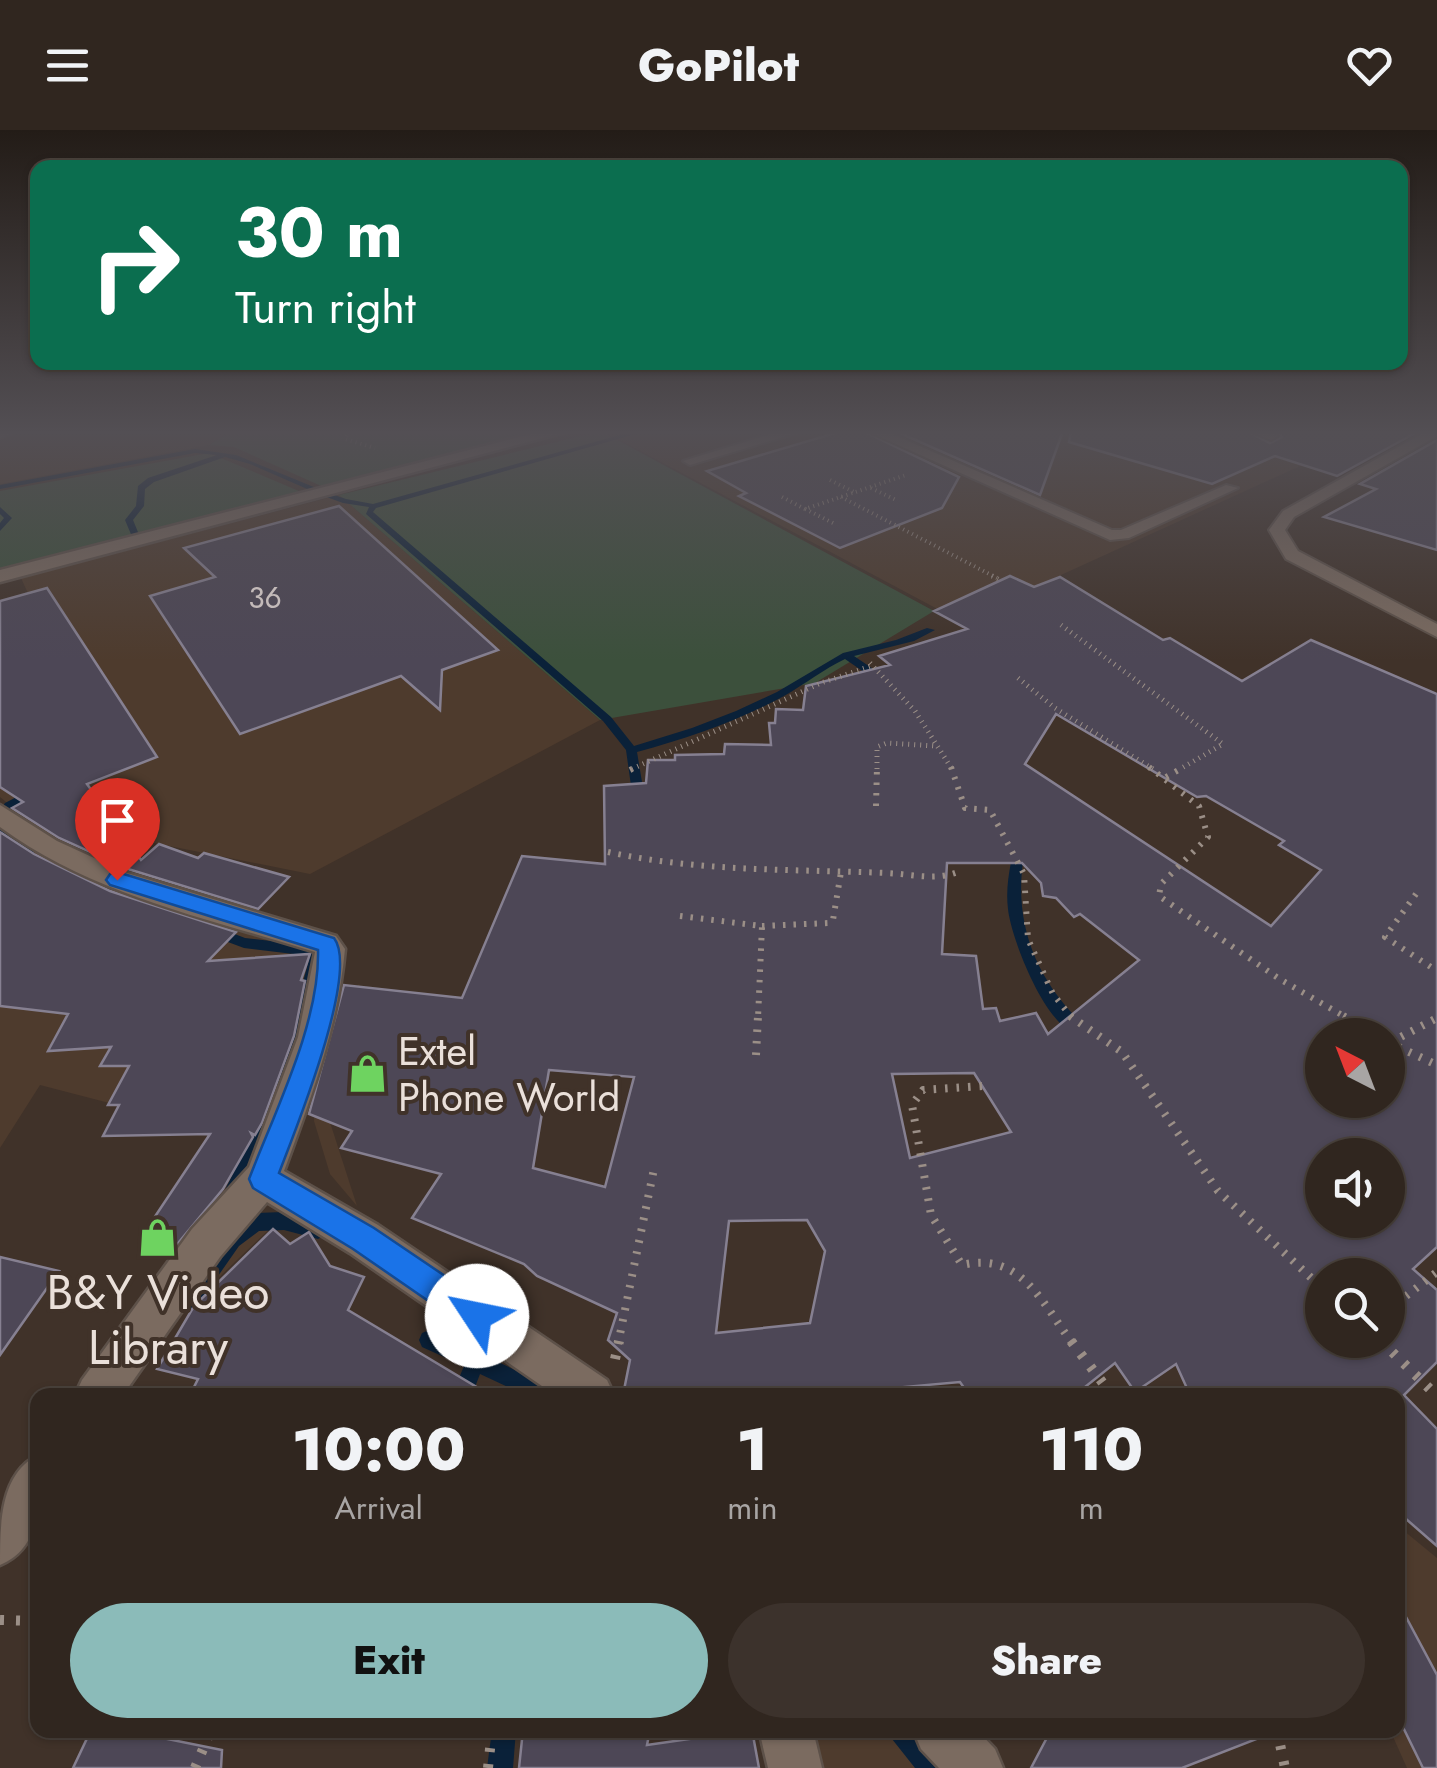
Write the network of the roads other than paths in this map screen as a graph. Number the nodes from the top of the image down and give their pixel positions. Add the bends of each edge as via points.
1 (271, 507) edge
2 (1048, 507) edge
3 (1186, 507) edge
4 (1300, 507) edge
5 (0, 576) edge
6 (1437, 632) edge
7 (0, 814) edge
8 (263, 1179) junction
9 (602, 1386) edge
10 (102, 1388) edge
11 (30, 1491) edge
12 (0, 1541) edge
13 (788, 1738) edge
14 (948, 1738) edge
15 (795, 1768) edge
16 (976, 1768) edge

1 - 5 street
2 - 3 lane via 1110,535
4 - 6 lane via 1277,530 1292,554
7 - 8 street via 47,848 117,880 318,939 330,949 308,1060
8 - 9 street
8 - 10 street via 206,1243
11 - 12 street
13 - 15 street
14 - 16 street

